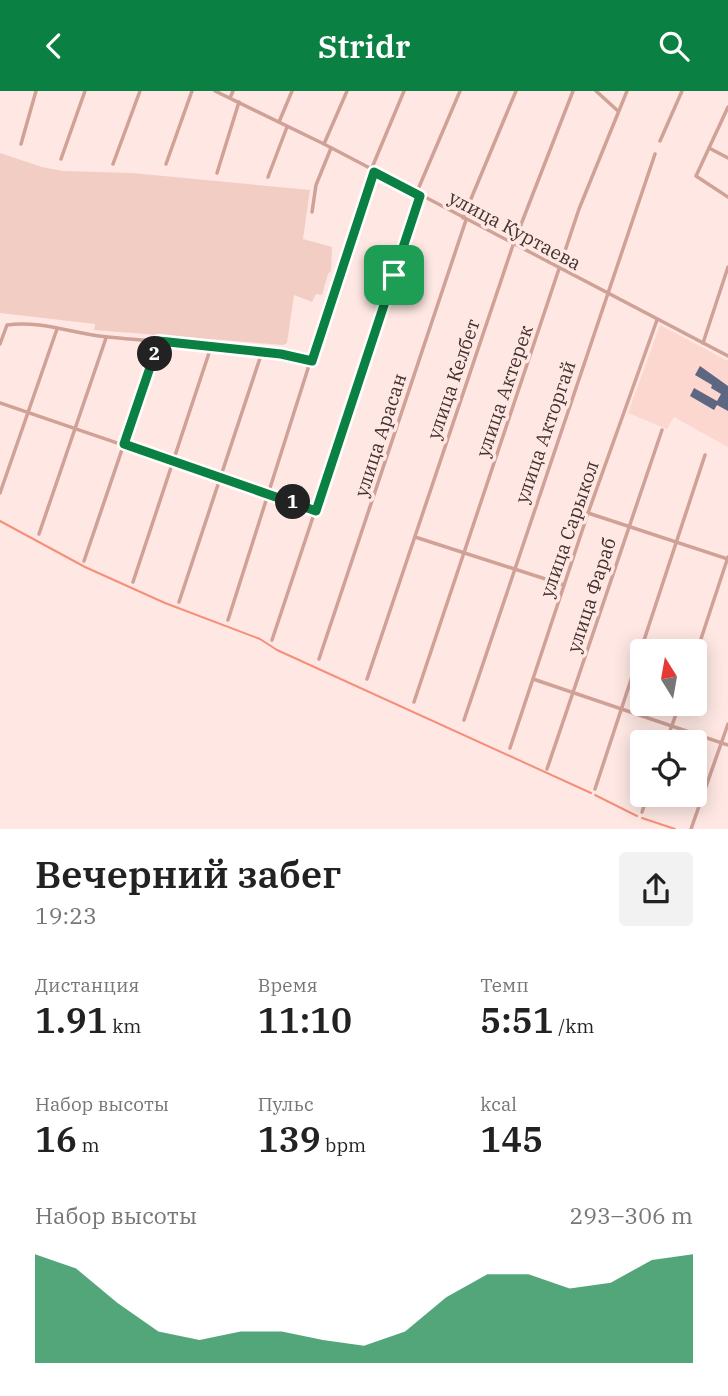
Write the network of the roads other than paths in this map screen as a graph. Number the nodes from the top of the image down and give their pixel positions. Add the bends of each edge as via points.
1 (36, 91) edge
2 (85, 91) edge
3 (140, 91) edge
4 (192, 91) edge
5 (215, 91) edge
6 (233, 91) edge
7 (292, 91) edge
8 (347, 91) edge
9 (404, 91) edge
10 (460, 91) edge
11 (516, 91) edge
12 (573, 91) edge
13 (596, 91) edge
14 (627, 91) edge
15 (682, 91) edge
16 (230, 98) junction
17 (239, 102) junction
18 (728, 108) edge
19 (618, 111) junction
20 (279, 123) junction
21 (287, 127) junction
22 (660, 141) dead end
23 (21, 144) dead end
24 (324, 144) junction
25 (331, 148) junction
26 (709, 148) junction
27 (655, 154) dead end
28 (728, 158) edge
29 (61, 159) dead end
30 (113, 164) dead end
31 (166, 164) dead end
32 (373, 171) junction
33 (217, 173) dead end
34 (268, 177) dead end
35 (418, 195) junction
36 (728, 197) edge
37 (312, 212) dead end
38 (464, 219) junction
39 (513, 245) junction
40 (728, 267) edge
41 (560, 269) junction
42 (607, 294) junction
43 (657, 319) junction
44 (57, 329) junction
45 (106, 337) junction
46 (159, 341) junction
47 (703, 342) junction
48 (0, 344) edge
49 (211, 347) junction
50 (262, 352) junction
51 (728, 356) edge
52 (312, 361) junction
53 (0, 403) edge
54 (27, 412) junction
55 (76, 428) junction
56 (662, 430) dead end
57 (124, 444) junction
58 (705, 455) dead end
59 (173, 461) junction
60 (221, 477) junction
61 (0, 493) edge
62 (269, 494) junction
63 (316, 511) junction
64 (588, 513) junction
65 (628, 527) junction
66 (39, 534) dead end
67 (415, 537) junction
68 (677, 543) junction
69 (465, 553) junction
70 (728, 558) edge
71 (84, 561) dead end
72 (514, 568) junction
73 (133, 582) dead end
74 (564, 585) junction
75 (180, 602) dead end
76 (228, 620) dead end
77 (701, 639) edge
78 (272, 640) dead end
79 (318, 659) dead end
80 (367, 679) dead end
81 (533, 679) junction
82 (573, 692) junction
83 (414, 702) dead end
84 (622, 709) junction
85 (675, 716) edge
86 (464, 720) dead end
87 (728, 724) edge
88 (672, 726) junction
89 (671, 730) edge
90 (722, 743) junction
91 (728, 745) edge
92 (510, 748) dead end
93 (547, 769) dead end
94 (595, 789) dead end
95 (644, 807) edge
96 (642, 812) dead end
97 (691, 829) edge

1 - 23 street
2 - 29 street
3 - 30 street
4 - 31 street
5 - 16 street, улица Куртаева
6 - 16 street
7 - 20 street
8 - 24 street
9 - 32 street
10 - 35 street
11 - 38 street, улица Арасан
12 - 39 street, улица Келбет
13 - 19 street
14 - 19 street, улица Актерек
15 - 22 street
16 - 17 street, улица Куртаева
17 - 20 street, улица Куртаева
17 - 33 street
18 - 26 street
19 - 41 street, улица Актерек
20 - 21 street, улица Куртаева
21 - 24 street, улица Куртаева
21 - 34 street
24 - 25 street, улица Куртаева
25 - 32 street, улица Куртаева
25 - 37 street via 316,185
26 - 28 street
26 - 36 street via 696,176
27 - 42 street, улица Акторгай
32 - 35 street, улица Куртаева
32 - 52 street
35 - 38 street, улица Куртаева
35 - 63 street
38 - 39 street, улица Куртаева
38 - 79 street, улица Арасан
39 - 41 street, улица Куртаева
39 - 67 street, улица Келбет
40 - 47 street
41 - 42 street, улица Куртаева
41 - 69 street, улица Актерек
42 - 43 street, улица Куртаева
42 - 72 street, улица Акторгай
43 - 47 street, улица Куртаева
43 - 64 street, улица Сарыкол
44 - 45 street
44 - 48 street via 25,322 7,324
44 - 54 street
45 - 46 street
45 - 55 street
46 - 49 street
46 - 57 street
47 - 51 street, улица Куртаева
49 - 50 street
49 - 59 street
50 - 52 street
50 - 60 street
52 - 62 street
53 - 54 street
54 - 55 street
54 - 61 street
55 - 57 street
55 - 66 street
56 - 65 street, улица Фараб
57 - 59 street
57 - 71 street
58 - 68 street
59 - 60 street
59 - 73 street
60 - 62 street
60 - 75 street
62 - 63 street
62 - 76 street
63 - 78 street
64 - 65 street
64 - 74 street, улица Сарыкол
65 - 68 street
65 - 82 street, улица Фараб
67 - 69 street
67 - 80 street, улица Келбет
68 - 70 street
68 - 84 street
69 - 72 street
69 - 83 street, улица Актерек
70 - 77 street
72 - 74 street
72 - 86 street, улица Акторгай
74 - 81 street, улица Сарыкол
81 - 82 street
81 - 92 street, улица Сарыкол
82 - 84 street
82 - 93 street, улица Фараб
84 - 88 street
84 - 94 street
85 - 88 street
87 - 90 street
88 - 89 street
88 - 90 street
90 - 91 street
90 - 97 street
95 - 96 street

